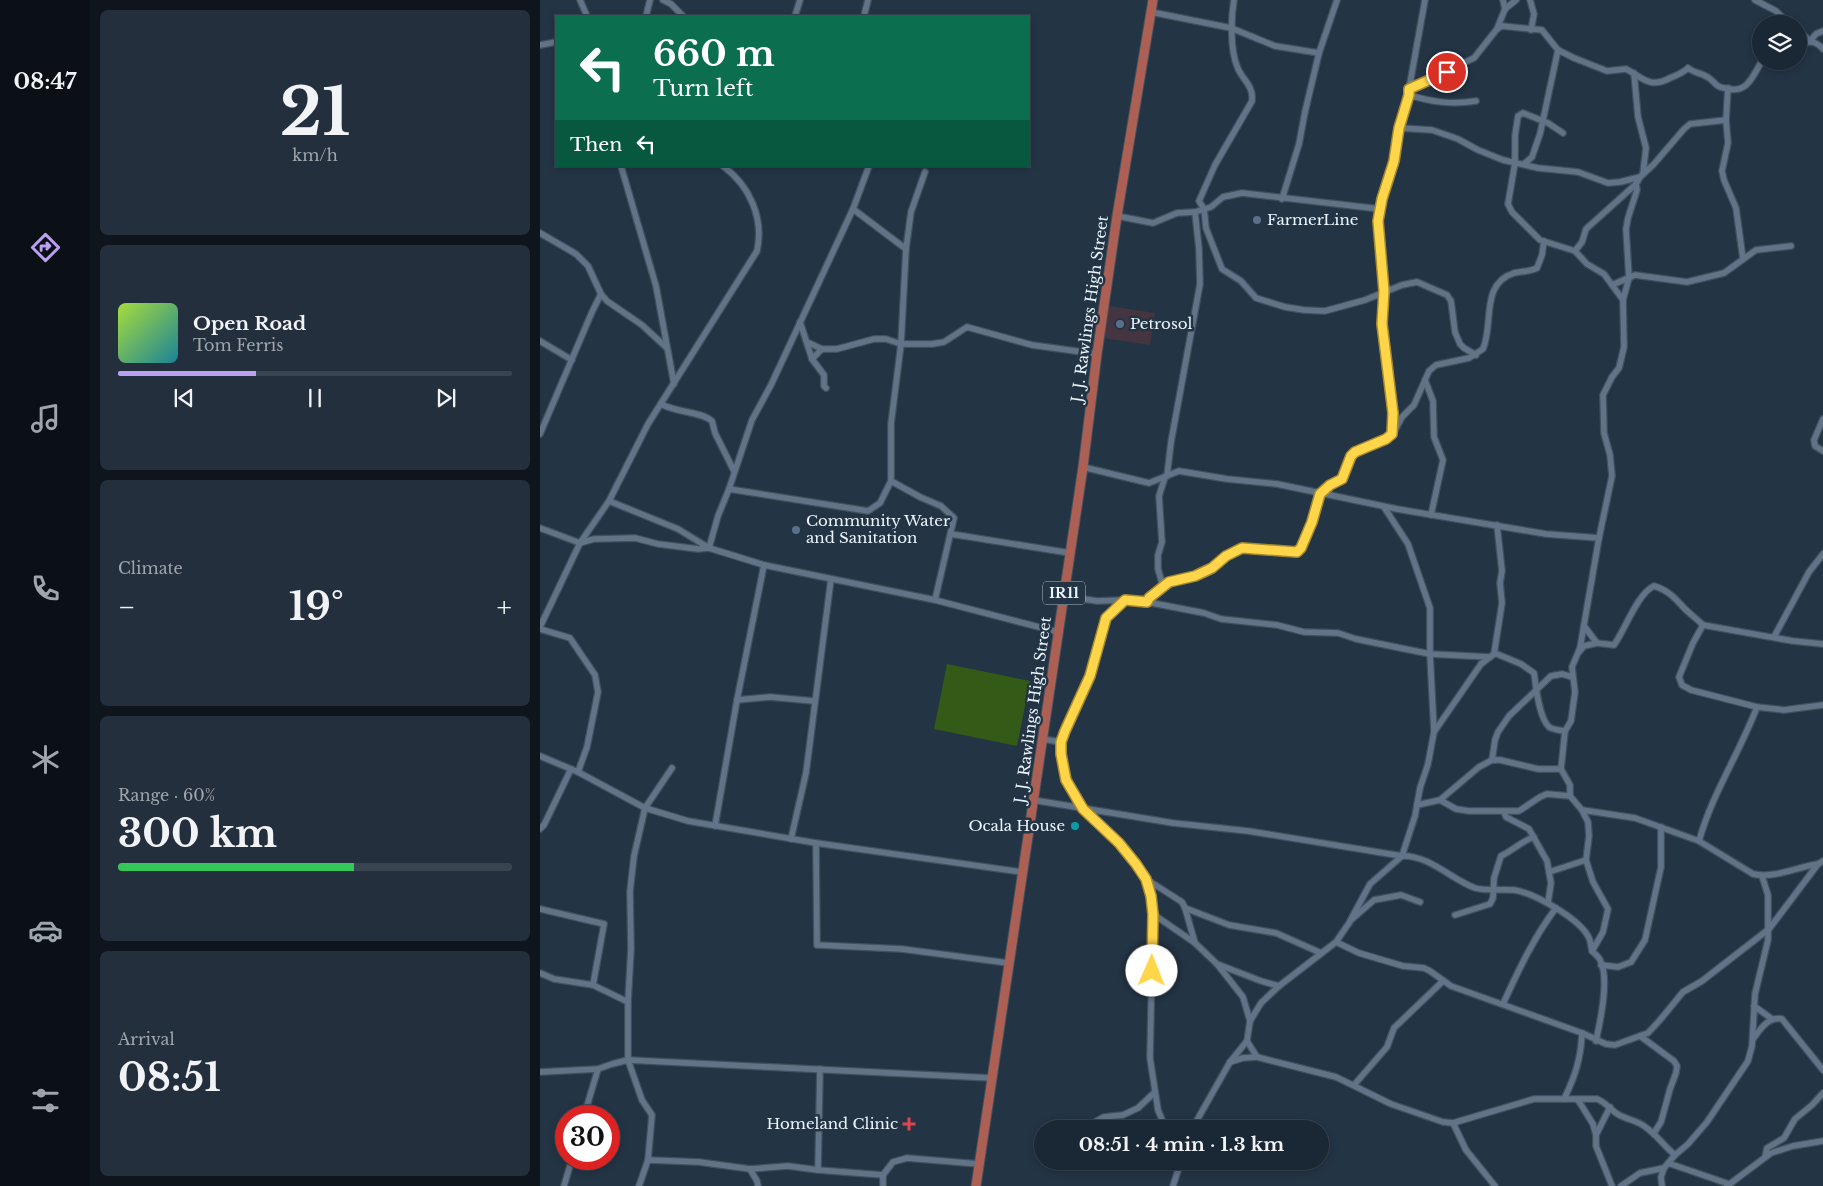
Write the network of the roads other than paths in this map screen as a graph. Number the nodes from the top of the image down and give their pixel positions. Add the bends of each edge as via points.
1 (580, 0) edge
2 (650, 0) edge
3 (663, 0) edge
4 (800, 0) edge
5 (868, 0) edge
6 (1153, 0) edge
7 (1234, 0) edge
8 (1337, 0) edge
9 (1425, 0) edge
10 (1503, 0) edge
11 (1516, 0) edge
12 (1530, 0) edge
13 (1756, 0) edge
14 (1505, 9) junction
15 (1151, 12) junction
16 (588, 15) edge
17 (646, 15) edge
18 (682, 15) edge
19 (795, 15) edge
20 (864, 15) edge
21 (1780, 15) edge
22 (1231, 28) junction
23 (1496, 29) junction
24 (1531, 30) junction
25 (1823, 31) edge
26 (1807, 38) edge
27 (1810, 41) junction
28 (555, 42) edge
29 (1807, 42) edge
30 (540, 44) edge
31 (1823, 49) edge
32 (1558, 50) junction
33 (1319, 53) junction
34 (1756, 70) edge
35 (1634, 73) junction
36 (1728, 88) junction
37 (1409, 92) junction
38 (1476, 101) dead end
39 (1726, 120) junction
40 (1543, 121) junction
41 (1399, 128) junction
42 (1563, 133) dead end
43 (1515, 163) junction
44 (1524, 164) junction
45 (621, 167) edge
46 (724, 167) edge
47 (870, 167) edge
48 (925, 172) dead end
49 (1642, 175) junction
50 (1636, 184) junction
51 (1282, 199) junction
52 (853, 209) junction
53 (1380, 209) junction
54 (1204, 210) junction
55 (1196, 212) junction
56 (1117, 216) junction
57 (540, 233) edge
58 (1544, 241) junction
59 (1791, 246) dead end
60 (906, 249) junction
61 (1575, 251) junction
62 (1743, 259) junction
63 (1629, 278) junction
64 (1612, 285) junction
65 (1384, 291) junction
66 (601, 294) junction
67 (1623, 300) junction
68 (800, 322) junction
69 (540, 341) edge
70 (807, 342) junction
71 (902, 344) junction
72 (668, 348) junction
73 (1464, 348) junction
74 (822, 349) junction
75 (1097, 354) junction
76 (1476, 355) junction
77 (812, 359) junction
78 (1460, 359) junction
79 (572, 360) junction
80 (1425, 380) junction
81 (674, 384) junction
82 (826, 388) dead end
83 (661, 404) junction
84 (1823, 419) edge
85 (540, 434) edge
86 (1392, 434) junction
87 (1823, 451) edge
88 (1083, 466) junction
89 (734, 471) junction
90 (1166, 476) junction
91 (891, 481) junction
92 (730, 489) junction
93 (1320, 494) junction
94 (609, 501) junction
95 (1384, 507) junction
96 (1431, 515) junction
97 (1497, 525) junction
98 (540, 528) edge
99 (951, 534) junction
100 (1599, 538) junction
101 (580, 542) junction
102 (709, 548) junction
103 (1070, 553) junction
104 (1823, 554) edge
105 (764, 565) junction
106 (831, 580) junction
107 (1163, 586) junction
108 (1064, 596) junction
109 (935, 600) junction
110 (1125, 600) junction
111 (1147, 602) junction
112 (1703, 625) junction
113 (1584, 626) junction
114 (540, 628) edge
115 (1058, 632) junction
116 (1774, 637) junction
117 (1596, 643) junction
118 (1823, 644) edge
119 (1578, 653) junction
120 (1430, 654) junction
121 (1492, 655) junction
122 (1572, 677) junction
123 (1538, 689) junction
124 (737, 700) junction
125 (814, 702) junction
126 (1823, 705) edge
127 (1757, 707) junction
128 (1565, 731) junction
129 (1434, 732) junction
130 (1042, 739) junction
131 (1061, 742) junction
132 (540, 756) edge
133 (1492, 760) junction
134 (672, 768) dead end
135 (571, 769) junction
136 (1561, 769) junction
137 (578, 772) junction
138 (1570, 796) junction
139 (1033, 800) junction
140 (1440, 800) junction
141 (1418, 805) junction
142 (646, 808) junction
143 (1083, 809) junction
144 (1582, 810) junction
145 (1504, 812) junction
146 (1601, 813) junction
147 (1588, 822) junction
148 (715, 826) junction
149 (1661, 826) junction
150 (540, 829) edge
151 (1534, 837) junction
152 (791, 839) junction
153 (1699, 841) junction
154 (816, 844) junction
155 (1402, 856) junction
156 (1586, 860) junction
157 (1821, 862) edge
158 (1022, 872) junction
159 (1550, 872) junction
160 (1762, 876) junction
161 (1146, 879) junction
162 (1493, 888) junction
163 (1363, 894) junction
164 (1374, 900) junction
165 (1420, 902) dead end
166 (1548, 903) junction
167 (1185, 908) junction
168 (1556, 908) junction
169 (540, 909) edge
170 (1153, 914) junction
171 (1455, 915) dead end
172 (1349, 923) junction
173 (1769, 929) junction
174 (1195, 942) junction
175 (1336, 942) junction
176 (1592, 952) junction
177 (1321, 953) junction
178 (1008, 964) junction
179 (1217, 964) junction
180 (1601, 965) junction
181 (540, 974) edge
182 (1443, 981) junction
183 (593, 985) junction
184 (1279, 986) junction
185 (628, 1002) junction
186 (1503, 1004) junction
187 (1754, 1006) junction
188 (1772, 1019) junction
189 (1250, 1021) junction
190 (1582, 1033) junction
191 (1640, 1036) junction
192 (1752, 1039) junction
193 (1247, 1041) junction
194 (1596, 1041) junction
195 (1257, 1057) junction
196 (628, 1060) junction
197 (1230, 1062) junction
198 (820, 1069) junction
199 (598, 1070) junction
200 (1823, 1070) edge
201 (540, 1072) edge
202 (992, 1078) junction
203 (1354, 1085) junction
204 (1155, 1092) junction
205 (1823, 1093) edge
206 (1564, 1099) junction
207 (1578, 1100) junction
208 (587, 1105) edge
209 (1610, 1108) junction
210 (1100, 1120) edge
211 (1162, 1120) edge
212 (1197, 1120) edge
213 (1453, 1123) junction
214 (1654, 1133) junction
215 (1596, 1135) junction
216 (1823, 1142) edge
217 (1676, 1155) junction
218 (1765, 1157) junction
219 (648, 1160) junction
220 (979, 1164) junction
221 (1666, 1165) junction
222 (750, 1169) junction
223 (569, 1170) edge
224 (818, 1170) junction
225 (1178, 1170) edge
226 (884, 1175) junction
227 (1728, 1185) edge
228 (564, 1186) edge
229 (639, 1186) edge
230 (758, 1186) edge
231 (883, 1186) edge
232 (976, 1186) edge
233 (1174, 1186) edge
234 (1495, 1186) edge
235 (1612, 1186) edge
236 (1622, 1186) edge
237 (1662, 1186) edge

1 - 16 street
2 - 17 street
3 - 18 street
4 - 19 street
5 - 20 street
6 - 15 main road, J. J. Rawlings High Street / IR11
7 - 22 street
8 - 33 street
9 - 37 street
10 - 14 street
11 - 14 street
12 - 24 street via 1534,20
13 - 21 street
14 - 23 street
15 - 22 street
15 - 56 main road, J. J. Rawlings High Street / IR11
22 - 33 street via 1275,46
22 - 54 street via 1236,66 1253,93 1252,101 1200,194 1198,201
23 - 24 street via 1502,26
23 - 37 street via 1474,58
24 - 32 street via 1542,30
25 - 27 street
26 - 27 street
27 - 29 street
27 - 31 street
28 - 30 street
32 - 35 street via 1608,71 1626,68
32 - 40 street
33 - 51 street via 1299,144
34 - 36 street via 1745,87
35 - 36 street via 1654,84 1688,68 1720,87
35 - 49 street via 1638,117 1646,148
36 - 39 street
37 - 38 street via 1430,102 1459,104
37 - 41 street
39 - 49 street via 1690,124
39 - 62 street via 1728,143 1722,171 1736,208
40 - 42 street
40 - 43 street via 1523,114 1518,116
40 - 44 street via 1532,157
41 - 43 street via 1432,130
41 - 53 street via 1394,161
43 - 44 street
43 - 58 street via 1508,204 1520,221
44 - 49 street via 1578,172 1608,183
45 - 72 street via 656,286
46 - 81 street via 749,194 760,236 757,251
47 - 52 street
48 - 60 street via 911,212
49 - 50 street
50 - 61 street via 1586,229
50 - 63 street via 1626,230
51 - 53 street
51 - 54 street via 1242,193 1223,197
52 - 60 street
52 - 68 street
53 - 65 street via 1378,221
54 - 55 street
54 - 65 street via 1206,228 1222,270 1241,281 1256,298 1285,307 1325,310 1365,300
55 - 56 street via 1177,213 1154,223
55 - 90 street via 1200,284
56 - 75 main road, J. J. Rawlings High Street / IR11
57 - 66 street via 576,254 588,266
58 - 61 street
58 - 76 street via 1537,268 1513,274 1493,289 1486,343
59 - 62 street via 1761,249
60 - 71 street
61 - 64 street via 1587,264 1604,274
62 - 63 street via 1724,273 1688,282 1640,275
63 - 64 street
63 - 67 street
64 - 67 street
65 - 73 street via 1414,282 1447,295 1455,332
65 - 86 street via 1382,324 1393,406
66 - 72 street
66 - 79 street
67 - 100 street via 1624,347 1619,368 1603,395 1604,433 1612,476
68 - 70 street
68 - 89 street via 752,420
69 - 79 street
70 - 74 street
70 - 77 street
71 - 74 street via 874,339 837,349
71 - 75 street via 944,342 967,328 1032,344
71 - 91 street via 891,424
72 - 81 street
73 - 76 street
73 - 78 street
74 - 77 street
75 - 88 main road, J. J. Rawlings High Street / IR11
76 - 78 street
77 - 82 street via 824,375
78 - 80 street via 1436,365
79 - 85 street
80 - 86 street via 1414,405
80 - 96 street via 1433,402 1434,437 1443,462
81 - 83 street
83 - 89 street via 705,415 712,420
83 - 94 street
84 - 87 street via 1814,440 1815,446
86 - 93 street via 1355,452 1342,479
88 - 90 street via 1149,483
88 - 103 main road, J. J. Rawlings High Street / IR11
89 - 92 street
90 - 93 street via 1179,471 1191,472 1277,484
90 - 107 street via 1159,496 1162,542 1158,570
91 - 92 street via 880,503 868,511
91 - 99 street via 941,506 954,518
92 - 102 street
93 - 95 street
93 - 107 street via 1312,522 1297,552 1242,548 1212,568
94 - 101 street
94 - 102 street via 678,529
95 - 96 street
95 - 120 street via 1408,544 1430,608
96 - 97 street
97 - 100 street via 1546,534
97 - 121 street via 1502,603
98 - 101 street
99 - 103 street
99 - 109 street
100 - 113 street
101 - 102 street via 635,538 658,544
101 - 114 street
102 - 105 street
103 - 108 main road, J. J. Rawlings High Street / IR11
104 - 116 street via 1809,572
105 - 106 street
105 - 124 street
106 - 109 street
106 - 125 street
107 - 111 street
108 - 110 street
108 - 115 main road, J. J. Rawlings High Street / IR11
109 - 115 street
110 - 111 street
110 - 131 street via 1106,618 1090,676
111 - 120 street via 1222,619 1277,625 1304,632 1338,632 1356,639
112 - 116 street
112 - 117 street via 1670,593 1654,586 1649,588 1614,645
112 - 127 street via 1680,673 1682,685
113 - 117 street
113 - 119 street
114 - 137 street via 570,638 595,675 598,692 587,747
115 - 130 main road, J. J. Rawlings High Street / IR11
116 - 118 street
117 - 119 street via 1584,646
119 - 122 street
120 - 121 street
120 - 129 street
121 - 123 street via 1521,664 1534,673
121 - 129 street via 1481,664
122 - 123 street via 1552,676
122 - 128 street via 1575,692 1573,708
123 - 128 street via 1542,715 1548,726
123 - 133 street via 1509,716 1498,732
124 - 125 street via 777,697
124 - 148 street
125 - 152 street via 806,773
126 - 127 street via 1784,710
127 - 153 street via 1705,818
128 - 136 street
129 - 141 street
130 - 131 street
130 - 139 main road, J. J. Rawlings High Street / IR11
131 - 143 street via 1066,780
132 - 135 street
133 - 136 street via 1538,769
133 - 140 street
134 - 142 street
135 - 137 street
135 - 150 street
136 - 138 street via 1570,785
137 - 142 street
138 - 144 street
138 - 145 street via 1547,794 1519,812
139 - 143 street
139 - 158 main road, J. J. Rawlings High Street / IR11
140 - 141 street
140 - 145 street via 1456,809
141 - 155 street
142 - 148 street
142 - 185 street via 634,856 630,891
143 - 155 street
143 - 161 street via 1119,843
144 - 146 street
144 - 147 street
145 - 151 street via 1506,817 1530,829
146 - 147 street
146 - 149 street
147 - 156 street
148 - 152 street
149 - 153 street
149 - 180 street via 1661,867 1645,940 1631,962 1618,967
151 - 159 street
151 - 162 street via 1501,856
152 - 154 street
153 - 160 street via 1752,874
154 - 158 street
154 - 178 street via 817,945 902,949
155 - 162 street via 1418,858 1475,888
155 - 163 street
156 - 159 street
156 - 176 street via 1593,882 1608,909 1603,932
157 - 160 street
157 - 173 street
158 - 178 main road, J. J. Rawlings High Street / IR11
159 - 166 street
160 - 173 street via 1768,894
161 - 167 street via 1177,898
161 - 170 street
162 - 166 street via 1515,890
162 - 171 street via 1490,904
163 - 164 street
163 - 172 street
164 - 165 street via 1401,894
164 - 172 street
166 - 168 street
167 - 174 street
167 - 177 street via 1229,925 1276,933
168 - 176 street via 1589,937
168 - 186 street via 1545,922
169 - 183 street via 604,924
170 - 174 street
170 - 204 street via 1150,1058
172 - 175 street
173 - 187 street
173 - 191 street via 1683,992 1648,1033
174 - 179 street
175 - 177 street
175 - 182 street via 1402,966 1424,968
176 - 180 street
177 - 184 street
178 - 202 main road, J. J. Rawlings High Street / IR11
179 - 184 street
179 - 189 street via 1243,997
180 - 194 street via 1603,1005
181 - 183 street
182 - 186 street
182 - 203 street via 1394,1028 1386,1047
183 - 185 street
184 - 189 street
185 - 196 street
186 - 190 street
187 - 188 street
187 - 192 street
188 - 192 street
188 - 200 street via 1782,1019
189 - 193 street
190 - 194 street
190 - 206 street via 1575,1076
191 - 194 street via 1615,1045
191 - 214 street via 1677,1066 1661,1122
192 - 217 street via 1748,1061 1737,1078 1707,1122
193 - 195 street
193 - 197 street
195 - 197 street
195 - 203 street via 1336,1077
196 - 198 street
196 - 199 street
196 - 219 street via 642,1100 652,1115
197 - 212 street
198 - 202 street
198 - 224 street
199 - 201 street
199 - 208 street
202 - 220 main road, J. J. Rawlings High Street / IR11
203 - 213 street via 1391,1104
204 - 210 street via 1138,1108
204 - 211 street
205 - 218 street via 1795,1119 1784,1138 1767,1148
206 - 207 street
206 - 213 street via 1534,1099
207 - 209 street via 1597,1099
207 - 215 street
209 - 214 street
209 - 215 street
213 - 234 street via 1466,1150
214 - 217 street
215 - 235 street via 1596,1146
216 - 218 street via 1793,1146
217 - 221 street
218 - 227 street
219 - 222 street via 700,1162
219 - 229 street
220 - 226 street via 906,1158 893,1162
220 - 232 main road, J. J. Rawlings High Street / IR11
221 - 227 street
221 - 236 street via 1640,1173
221 - 237 street via 1661,1177
222 - 224 street via 788,1166
222 - 230 street
223 - 228 street
224 - 226 street
225 - 233 street
226 - 231 street

